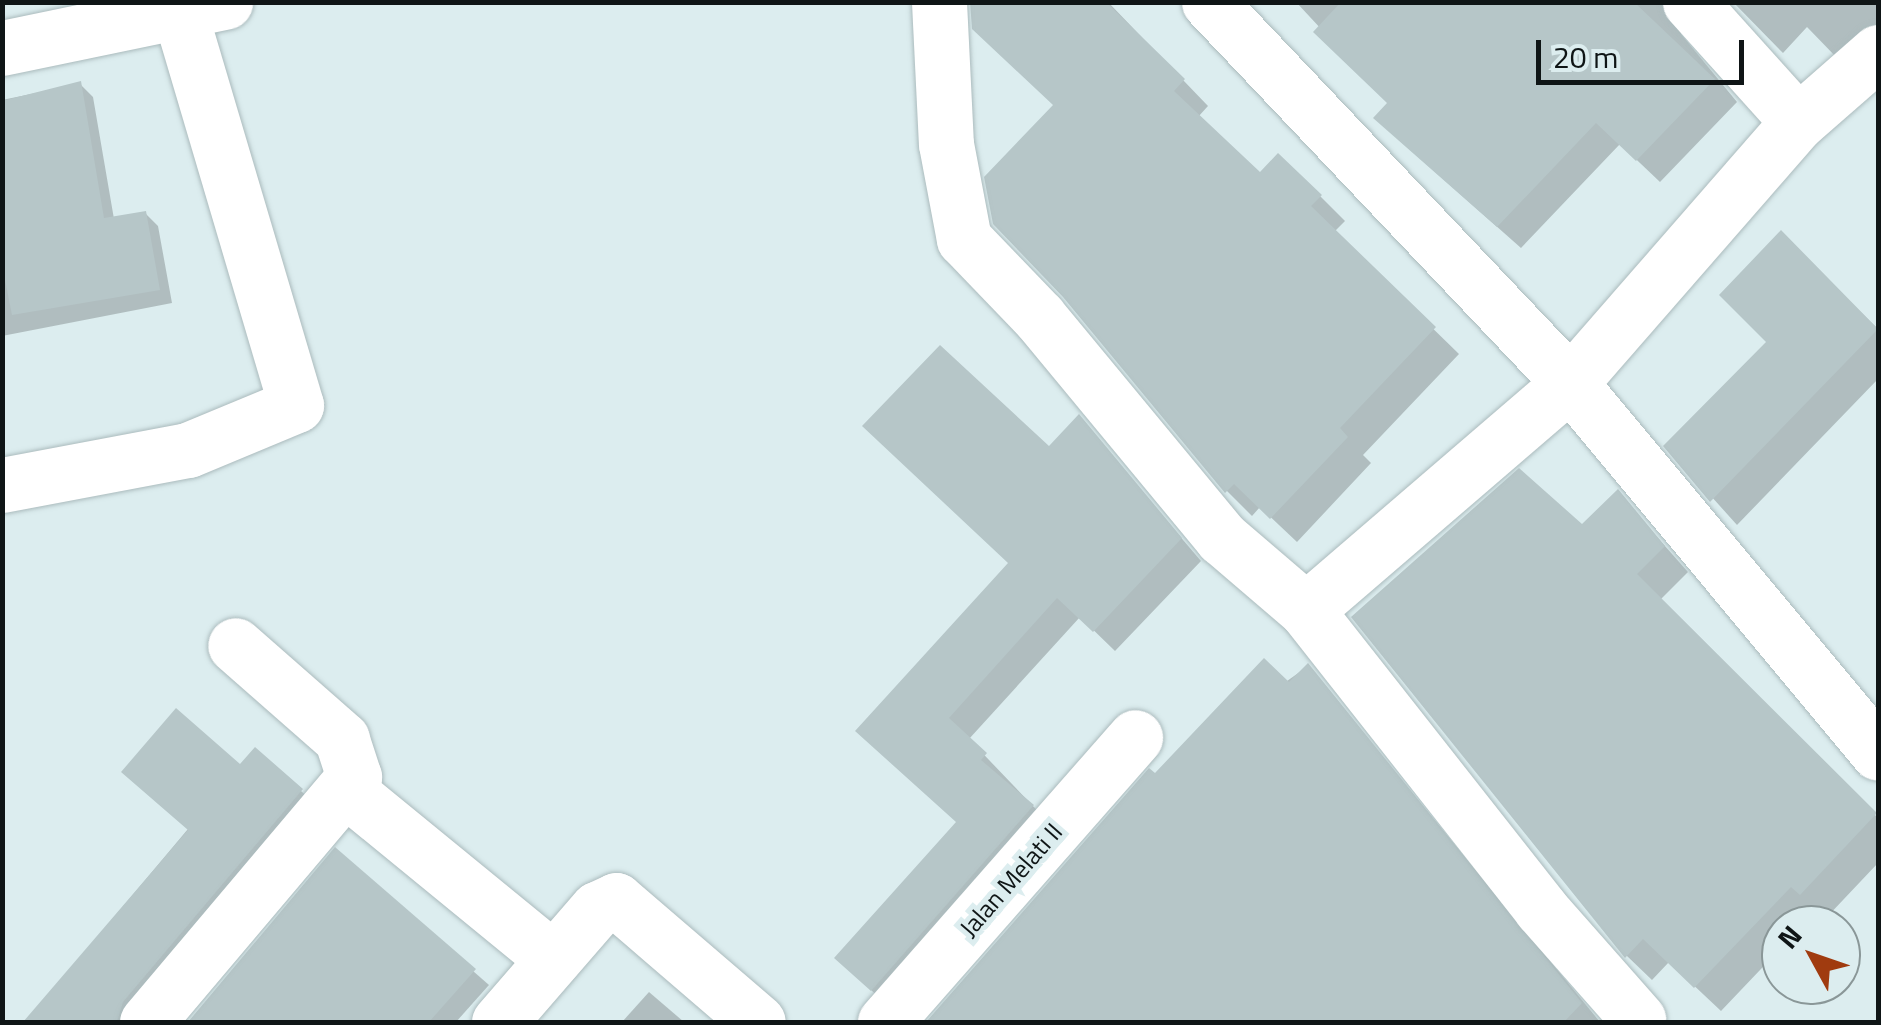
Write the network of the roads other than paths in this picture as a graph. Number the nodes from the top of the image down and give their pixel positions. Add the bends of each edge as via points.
1 (939, 2) edge
2 (1209, 2) edge
3 (1690, 2) edge
4 (194, 7) edge
5 (2, 48) edge
6 (1878, 52) edge
7 (1798, 122) junction
8 (1570, 383) junction
9 (2, 484) edge
10 (1306, 610) junction
11 (235, 645) dead end
12 (1136, 736) dead end
13 (1878, 753) edge
14 (348, 791) junction
15 (553, 959) junction
16 (1638, 1019) dead end
17 (147, 1022) edge
18 (499, 1022) edge
19 (758, 1022) edge
20 (885, 1022) edge

1 - 10 street via 946,144 964,239 1039,317 1222,538
2 - 8 street
3 - 7 street
4 - 5 street
4 - 9 street via 296,405 188,450
6 - 7 street
7 - 8 street
8 - 10 street
8 - 13 street
10 - 16 street via 1541,909
11 - 14 street via 342,740 354,777
12 - 20 street, Jalan Melati II
14 - 15 street
14 - 17 street
15 - 18 street
15 - 19 street via 597,908 616,900

